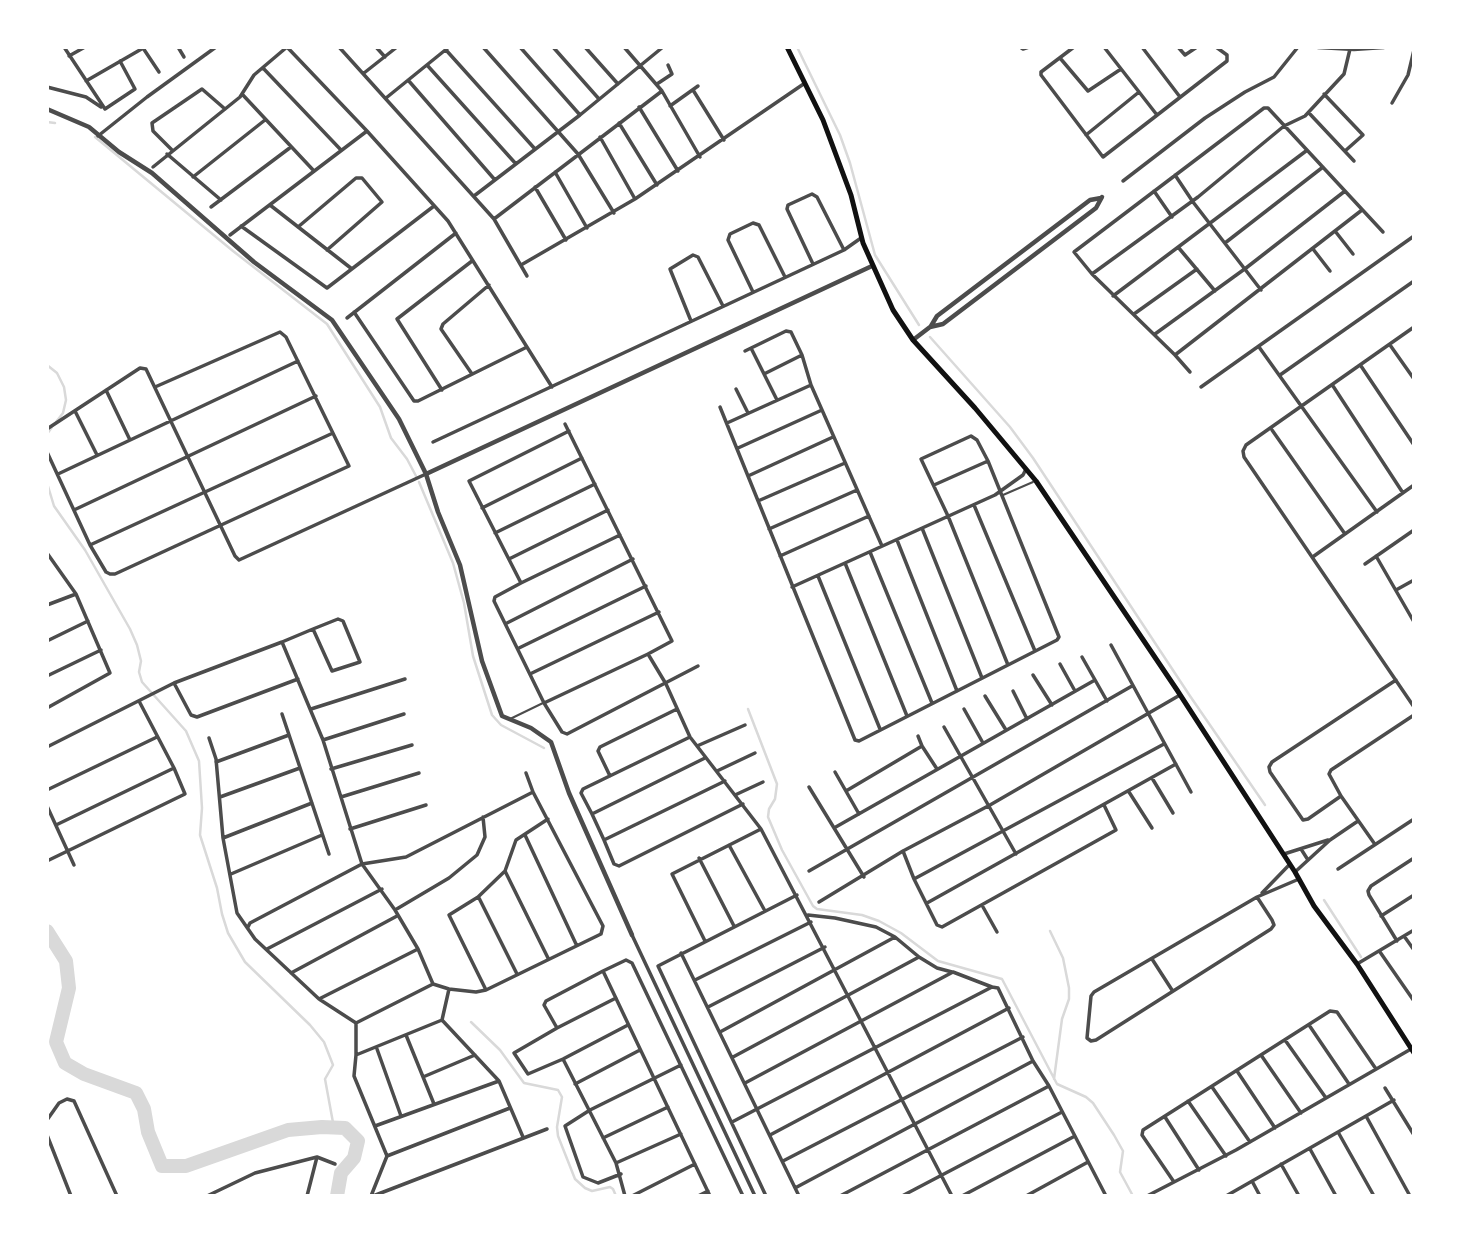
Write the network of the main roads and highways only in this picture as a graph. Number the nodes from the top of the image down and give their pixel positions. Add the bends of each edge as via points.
1 (787, 47) edge
2 (1412, 1051) edge

1 - 2 main road via 823,120 851,195 861,238 892,310 1027,468

